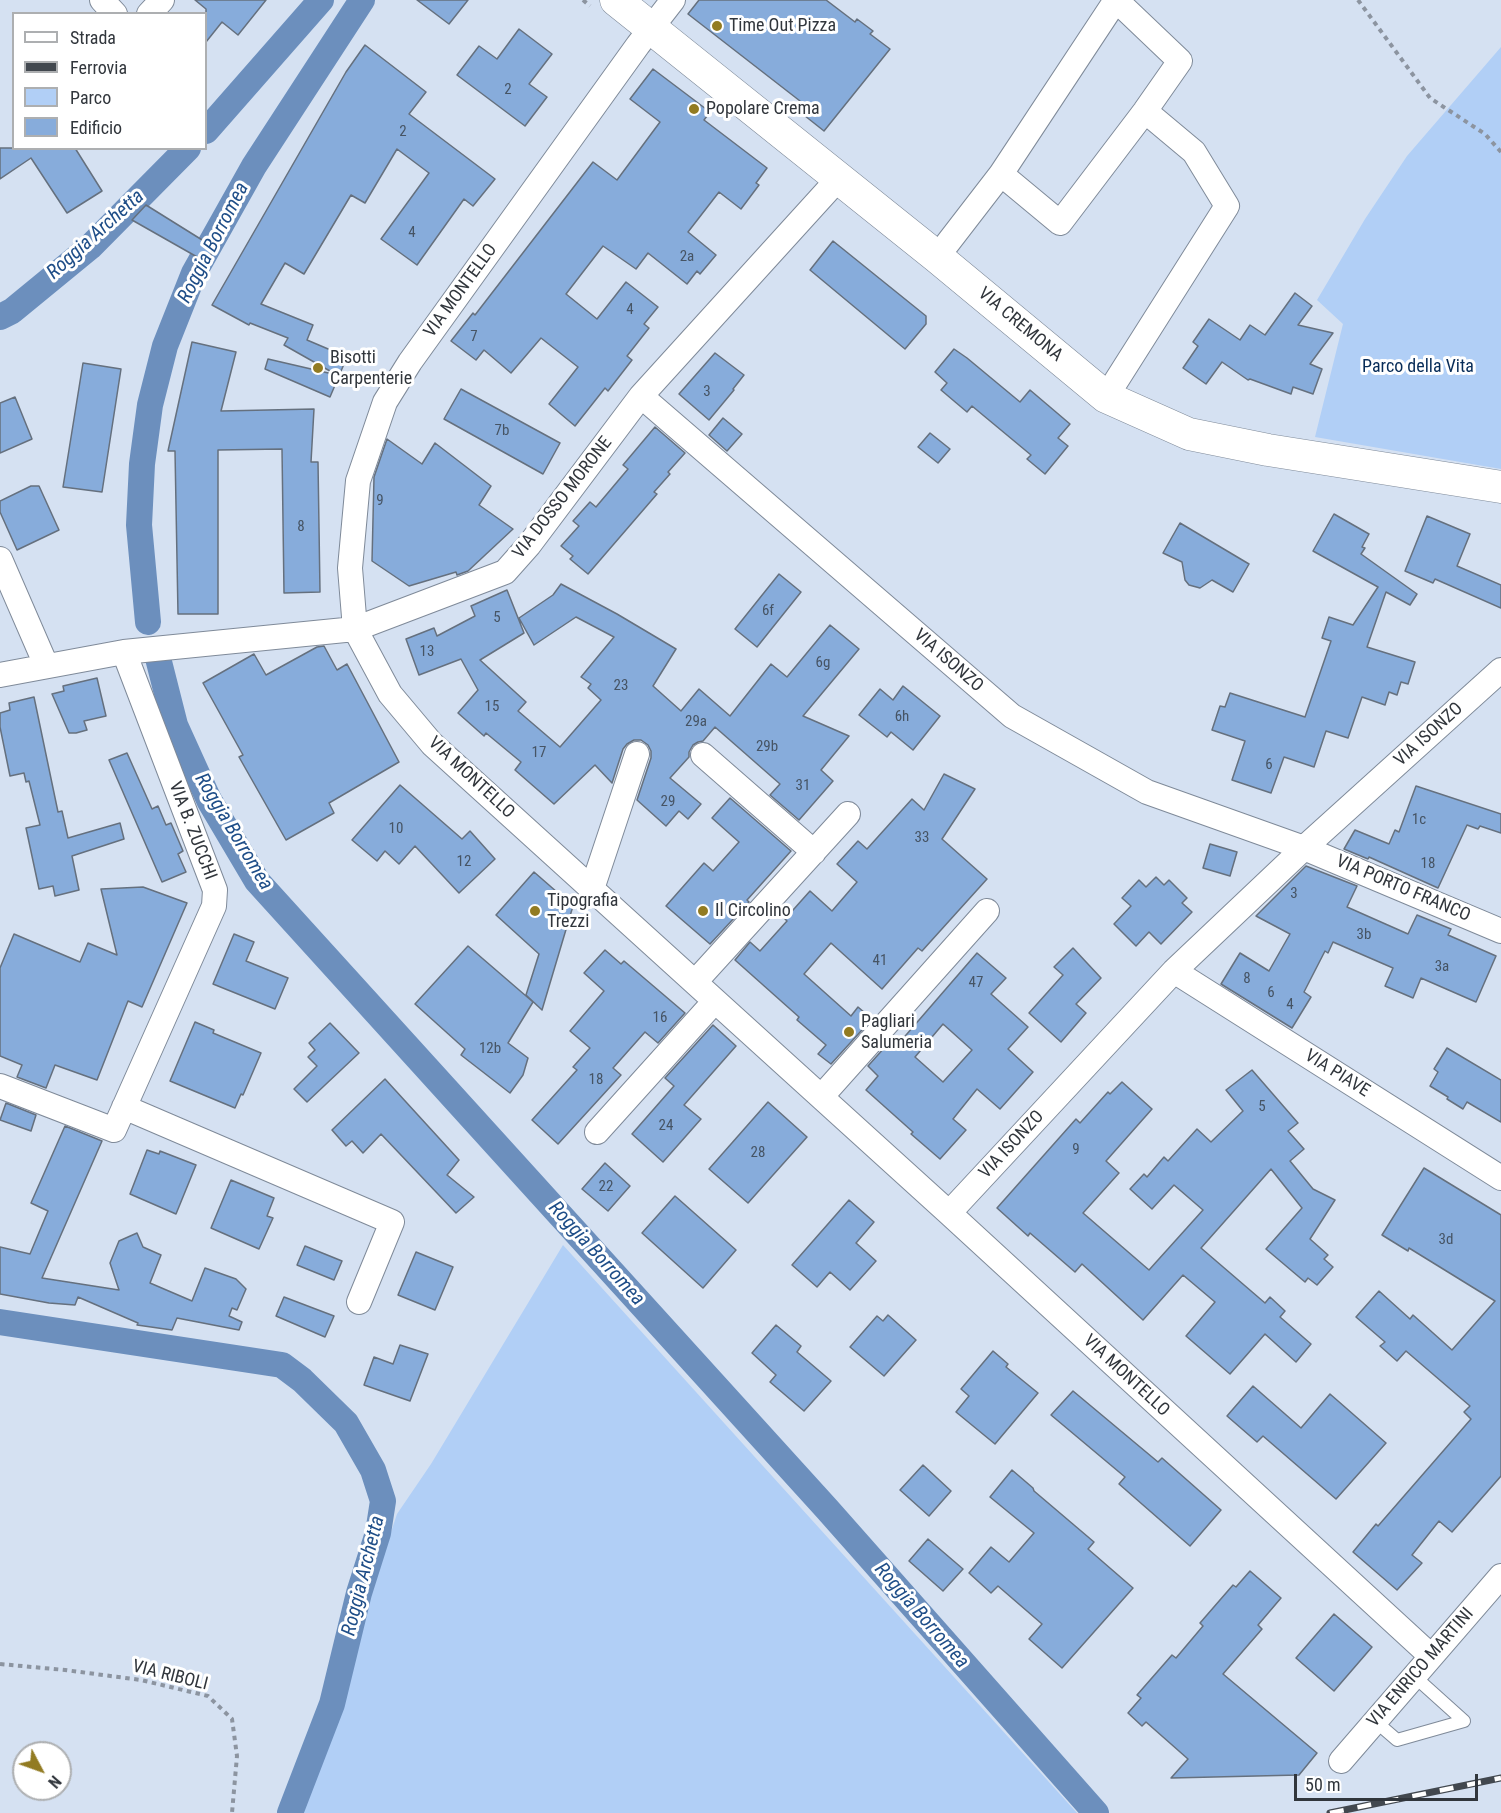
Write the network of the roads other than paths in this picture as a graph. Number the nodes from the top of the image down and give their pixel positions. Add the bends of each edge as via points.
1 (102, 0) edge
2 (162, 0) edge
3 (616, 0) edge
4 (673, 0) edge
5 (1116, 0) edge
6 (113, 12) edge
7 (151, 12) edge
8 (651, 27) junction
9 (1145, 111) junction
10 (1001, 174) junction
11 (839, 178) junction
12 (937, 257) junction
13 (641, 396) junction
14 (1106, 397) junction
15 (1501, 487) edge
16 (0, 559) edge
17 (355, 629) junction
18 (124, 652) junction
19 (46, 665) junction
20 (1501, 670) edge
21 (0, 675) edge
22 (637, 754) dead end
23 (703, 755) dead end
24 (848, 814) dead end
25 (1304, 848) junction
26 (814, 852) junction
27 (592, 889) junction
28 (987, 911) dead end
29 (1501, 931) edge
30 (1174, 971) junction
31 (695, 982) junction
32 (715, 1001) junction
33 (0, 1086) edge
34 (821, 1097) junction
35 (124, 1107) junction
36 (597, 1132) dead end
37 (1501, 1178) edge
38 (949, 1213) junction
39 (359, 1302) dead end
40 (1501, 1576) edge
41 (1431, 1656) junction
42 (1413, 1676) junction
43 (1375, 1721) junction
44 (1341, 1761) dead end

1 - 6 street
2 - 7 street
3 - 8 street, VIA CREMONA
4 - 8 street, VIA MONTELLO
5 - 9 street via 1180,61
5 - 10 street
8 - 11 street, VIA CREMONA
8 - 17 street, VIA MONTELLO via 385,402 358,481 350,568
9 - 10 street via 1060,223
9 - 14 street via 1194,152 1227,206
10 - 12 street
11 - 12 street, VIA CREMONA
11 - 13 street, VIA DOSSO MORONE
12 - 14 street, VIA CREMONA
13 - 17 street, VIA DOSSO MORONE via 505,572
13 - 25 street, VIA ISONZO via 1012,716 1147,792
14 - 15 street, VIA CREMONA via 1189,434
16 - 19 street
17 - 18 street, VIA DOSSO MORONE
17 - 27 street, VIA MONTELLO via 390,694 432,744
18 - 19 street, VIA DOSSO MORONE
18 - 35 street, VIA B. ZUCCHI via 215,890 214,906 197,948
19 - 21 street, VIA DOSSO MORONE
20 - 25 street, VIA ISONZO
22 - 27 street
23 - 26 street
24 - 26 street
25 - 29 street, VIA PORTO FRANCO
25 - 30 street, VIA ISONZO
26 - 31 street
27 - 31 street, VIA MONTELLO
28 - 34 street
30 - 37 street, VIA PIAVE
30 - 38 street, VIA ISONZO
31 - 32 street, VIA MONTELLO
32 - 34 street, VIA MONTELLO
32 - 36 street
33 - 35 street, VIA B. ZUCCHI via 114,1130
34 - 38 street, VIA MONTELLO
35 - 39 street via 392,1222
38 - 41 street, VIA MONTELLO
40 - 41 street, VIA ENRICO MARTINI
41 - 42 street, VIA ENRICO MARTINI
42 - 43 street, VIA ENRICO MARTINI
42 - 43 lane via 1464,1721 1397,1740
43 - 44 street, VIA ENRICO MARTINI

